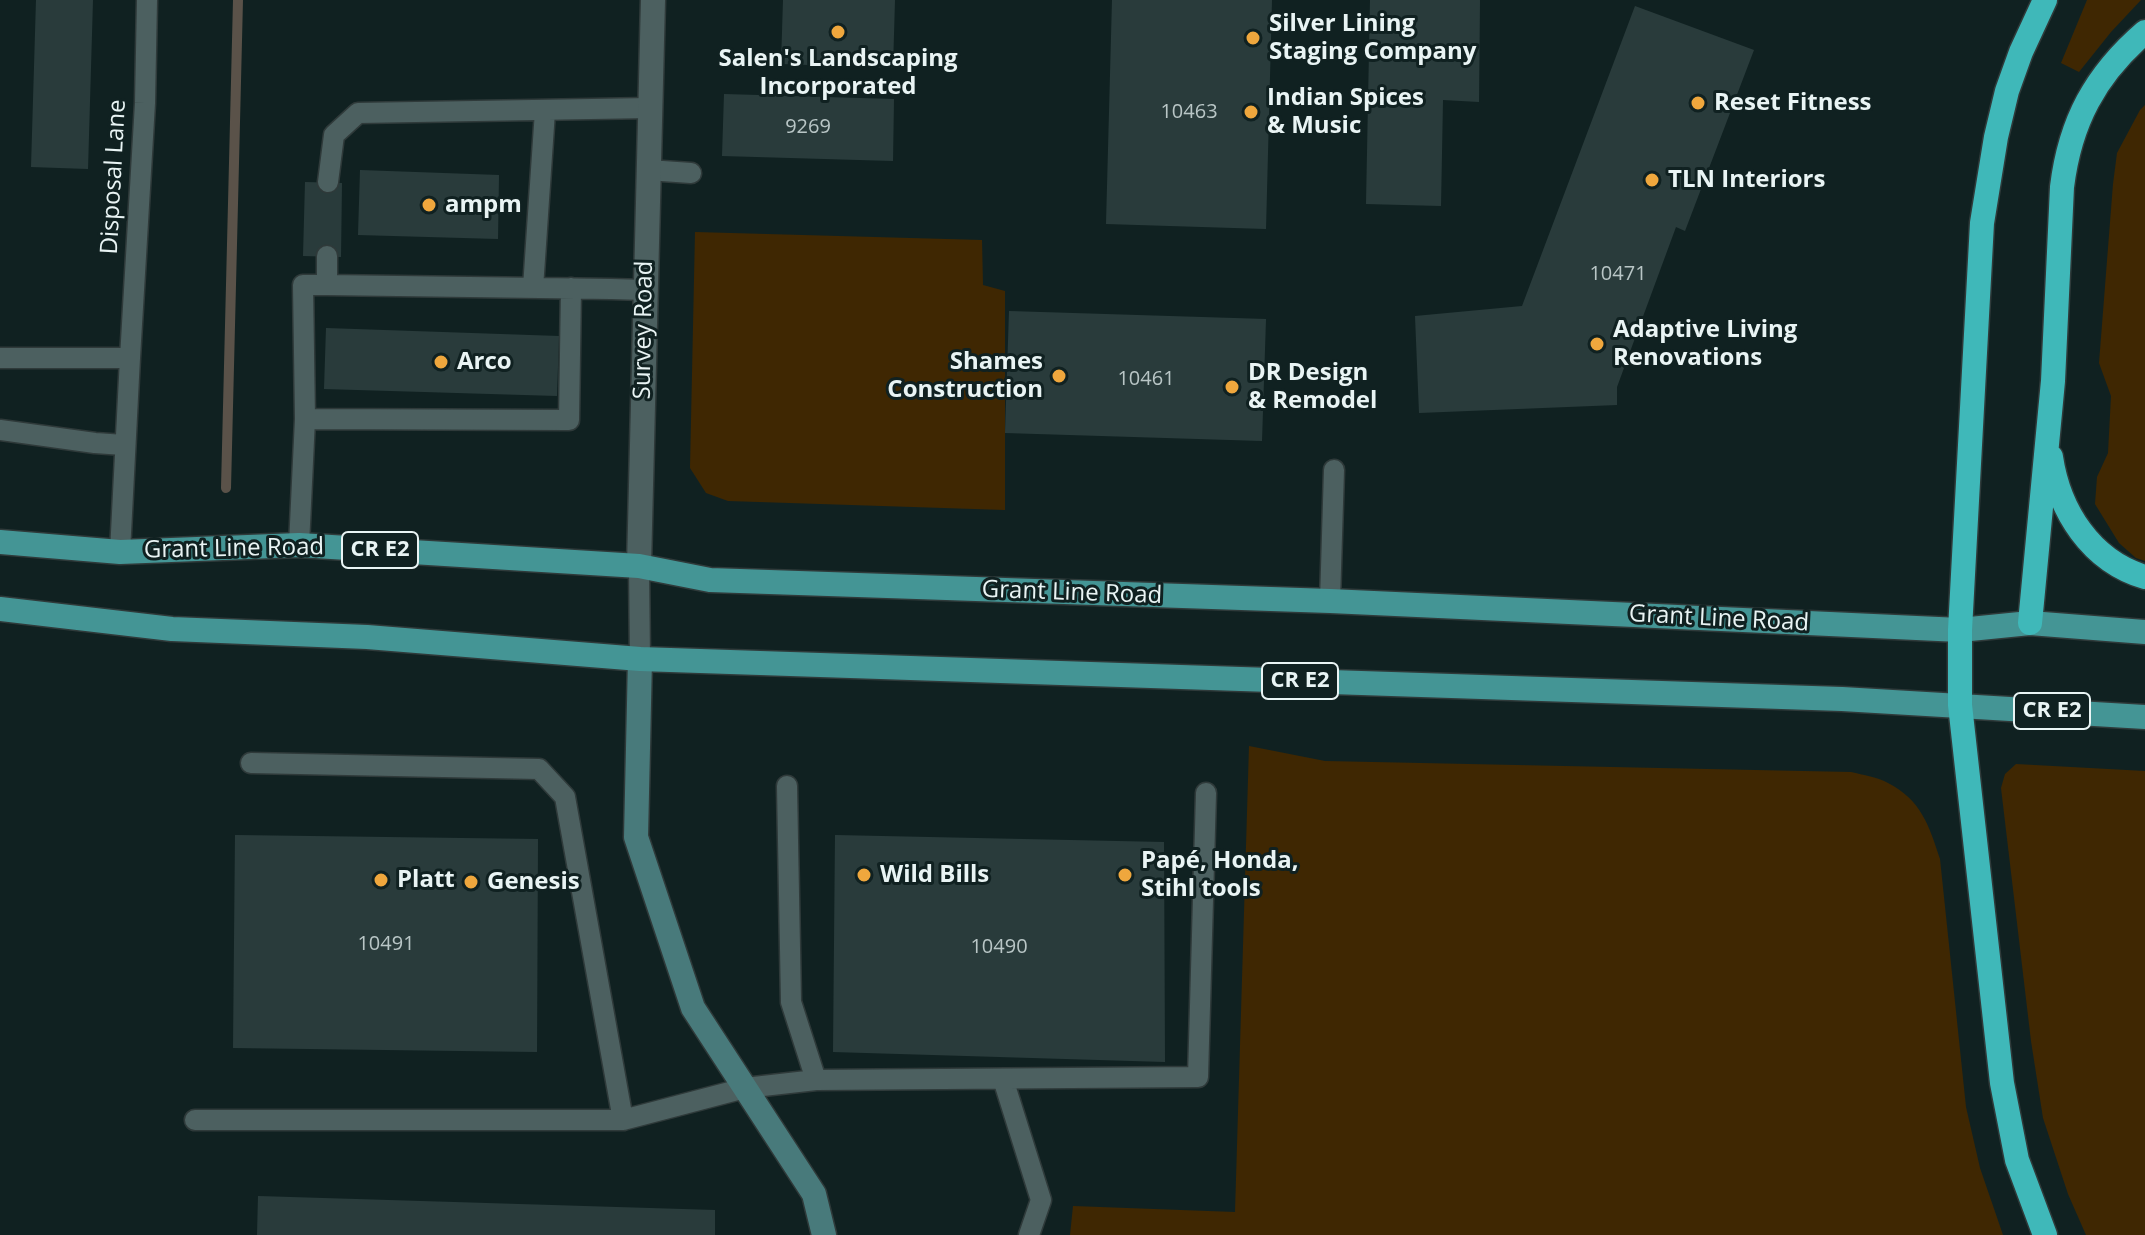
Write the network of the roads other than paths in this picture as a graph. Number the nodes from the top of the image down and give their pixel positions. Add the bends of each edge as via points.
1 (147, 0) edge
2 (653, 0) edge
3 (2045, 0) edge
4 (2145, 32) edge
5 (650, 108) junction
6 (545, 111) junction
7 (648, 170) junction
8 (691, 173) dead end
9 (328, 182) dead end
10 (327, 256) dead end
11 (327, 285) junction
12 (533, 288) junction
13 (571, 288) junction
14 (645, 290) junction
15 (0, 358) edge
16 (130, 358) junction
17 (2049, 413) junction
18 (305, 419) junction
19 (0, 430) edge
20 (124, 445) junction
21 (1334, 470) dead end
22 (0, 542) edge
23 (299, 545) junction
24 (120, 552) junction
25 (639, 566) junction
26 (2145, 577) edge
27 (1330, 601) junction
28 (0, 609) edge
29 (2030, 623) junction
30 (1960, 630) junction
31 (2145, 632) edge
32 (640, 659) junction
33 (1960, 705) junction
34 (2145, 717) edge
35 (251, 763) dead end
36 (787, 786) dead end
37 (1206, 793) dead end
38 (1003, 1079) junction
39 (816, 1080) junction
40 (745, 1088) junction
41 (195, 1120) dead end
42 (623, 1120) junction
43 (824, 1235) edge
44 (1029, 1235) edge
45 (2045, 1235) edge

1 - 16 lane, Disposal Lane
2 - 5 street, Survey Road
3 - 30 highway via 2007,91 1988,183
4 - 17 highway via 2108,69 2071,139 2062,187
5 - 6 lane
5 - 7 street, Survey Road
6 - 9 lane via 358,113 334,135
6 - 12 lane
7 - 8 lane
7 - 14 street, Survey Road
10 - 11 lane
11 - 12 lane
11 - 18 lane via 303,285
12 - 13 lane
13 - 14 lane
13 - 18 lane via 569,420
14 - 25 street, Survey Road
15 - 16 lane
16 - 20 lane, Disposal Lane
17 - 26 highway via 2052,464 2080,532 2115,564
17 - 29 highway
18 - 23 lane
19 - 20 lane
20 - 24 lane, Disposal Lane
21 - 27 lane
22 - 24 main road, Grant Line Road / CR E2
23 - 24 main road, Grant Line Road / CR E2
23 - 25 main road, Grant Line Road / CR E2
25 - 27 main road, Grant Line Road / CR E2 via 710,580
25 - 32 lane, Survey Road
27 - 30 main road, Grant Line Road / CR E2
28 - 32 main road, CR E2 via 172,629 367,637
29 - 30 main road, Grant Line Road / CR E2
29 - 31 main road, Grant Line Road / CR E2
30 - 33 highway
32 - 33 main road, CR E2
32 - 40 main road via 636,837 693,1008
33 - 34 main road, CR E2
33 - 45 highway via 2008,1122
35 - 42 lane via 539,769 565,797
36 - 39 lane via 791,1002
37 - 38 lane via 1198,1077
38 - 39 lane
38 - 44 lane via 1041,1200
39 - 40 lane
40 - 42 lane
40 - 43 main road via 814,1194
41 - 42 lane

